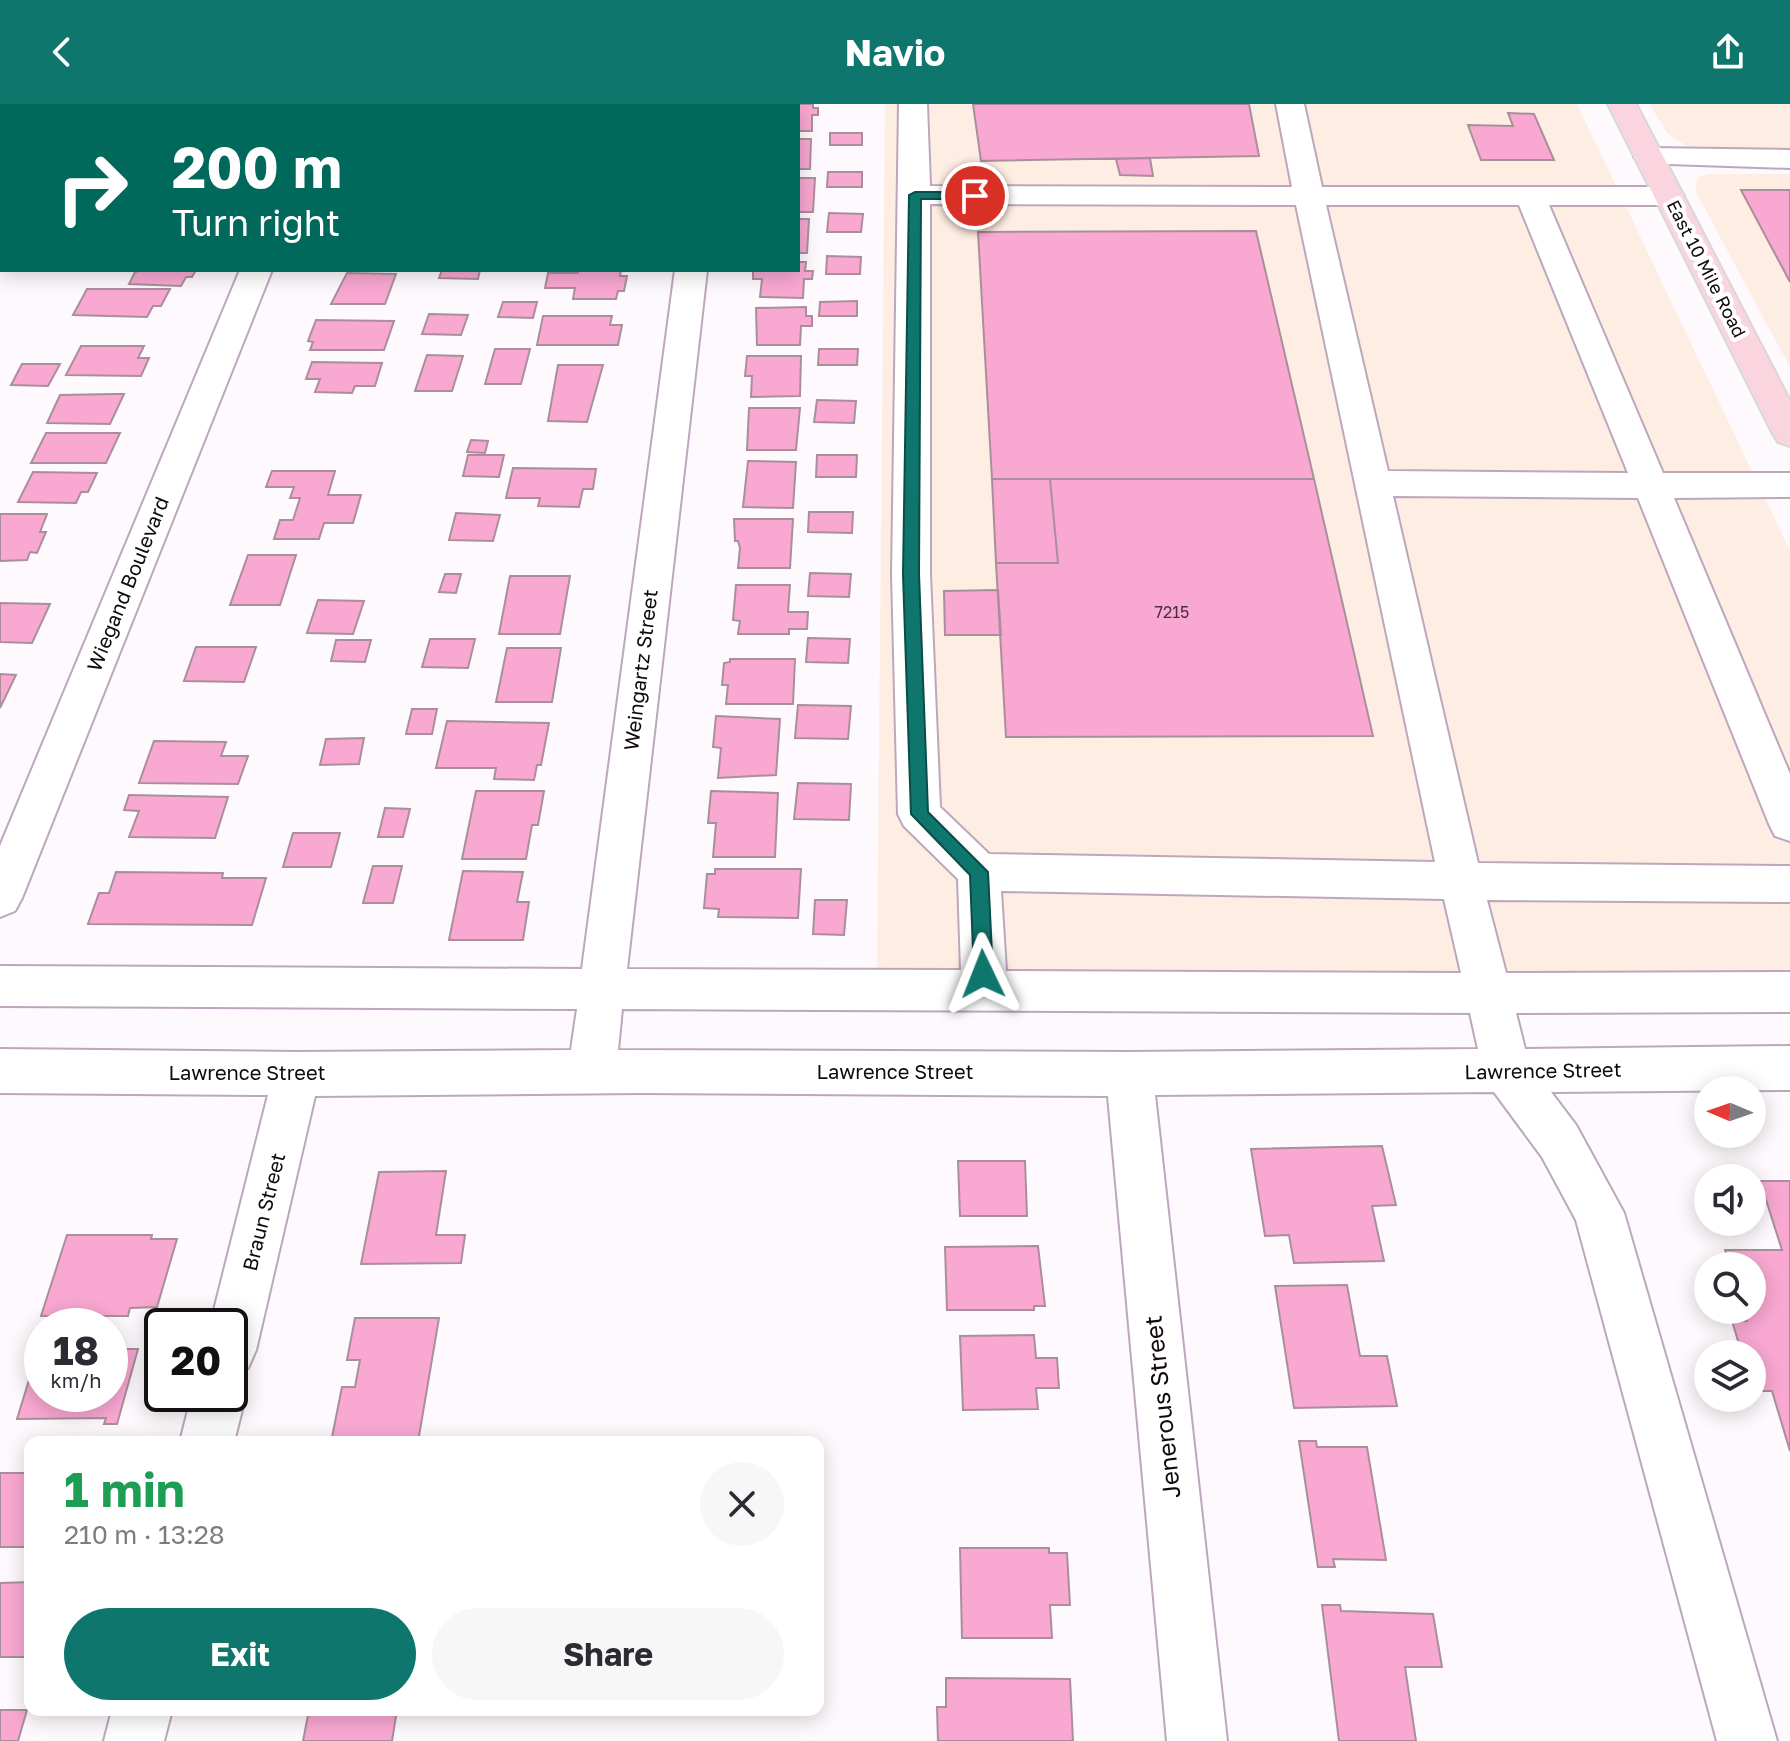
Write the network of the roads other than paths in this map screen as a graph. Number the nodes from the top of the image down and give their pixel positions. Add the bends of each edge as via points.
1 (913, 104) edge
2 (1290, 104) edge
3 (1622, 104) edge
4 (1649, 157) junction
5 (1790, 159) edge
6 (915, 195) junction
7 (1530, 195) junction
8 (1309, 196) junction
9 (1669, 196) junction
10 (255, 272) edge
11 (691, 272) edge
12 (1790, 434) edge
13 (1373, 483) junction
14 (1790, 485) edge
15 (1651, 486) junction
16 (1790, 824) edge
17 (979, 872) junction
18 (1461, 881) junction
19 (1790, 884) edge
20 (0, 898) edge
21 (0, 986) edge
22 (602, 990) junction
23 (984, 991) junction
24 (1790, 992) edge
25 (1486, 993) junction
26 (1790, 1068) edge
27 (0, 1071) edge
28 (592, 1071) junction
29 (1507, 1072) junction
30 (297, 1074) junction
31 (1129, 1074) junction
32 (240, 1308) edge
33 (214, 1412) edge
34 (208, 1436) edge
35 (140, 1716) edge
36 (134, 1741) edge
37 (1197, 1741) edge
38 (1747, 1741) edge

1 - 6 street
2 - 8 street
3 - 4 main road, East 10 Mile Road
4 - 5 street
4 - 9 main road, East 10 Mile Road
6 - 8 street
6 - 17 street via 911,574 919,814
7 - 8 street
7 - 9 street
7 - 15 street
8 - 13 street
9 - 12 main road, East 10 Mile Road
10 - 20 street, Wiegand Boulevard
11 - 22 street, Weingartz Street
13 - 15 street
13 - 18 street
14 - 15 street
15 - 16 street
17 - 18 street
17 - 23 street
18 - 19 street
18 - 25 street
21 - 22 street
22 - 23 street
22 - 28 street, Weingartz Street
23 - 25 street
24 - 25 street
25 - 29 street
26 - 29 street, Lawrence Street
27 - 30 street, Lawrence Street
28 - 30 street, Lawrence Street
28 - 31 street, Lawrence Street
29 - 31 street, Lawrence Street
29 - 38 street via 1559,1141 1599,1213
30 - 32 street, Braun Street
31 - 37 street, Jenerous Street
33 - 34 street
35 - 36 street

